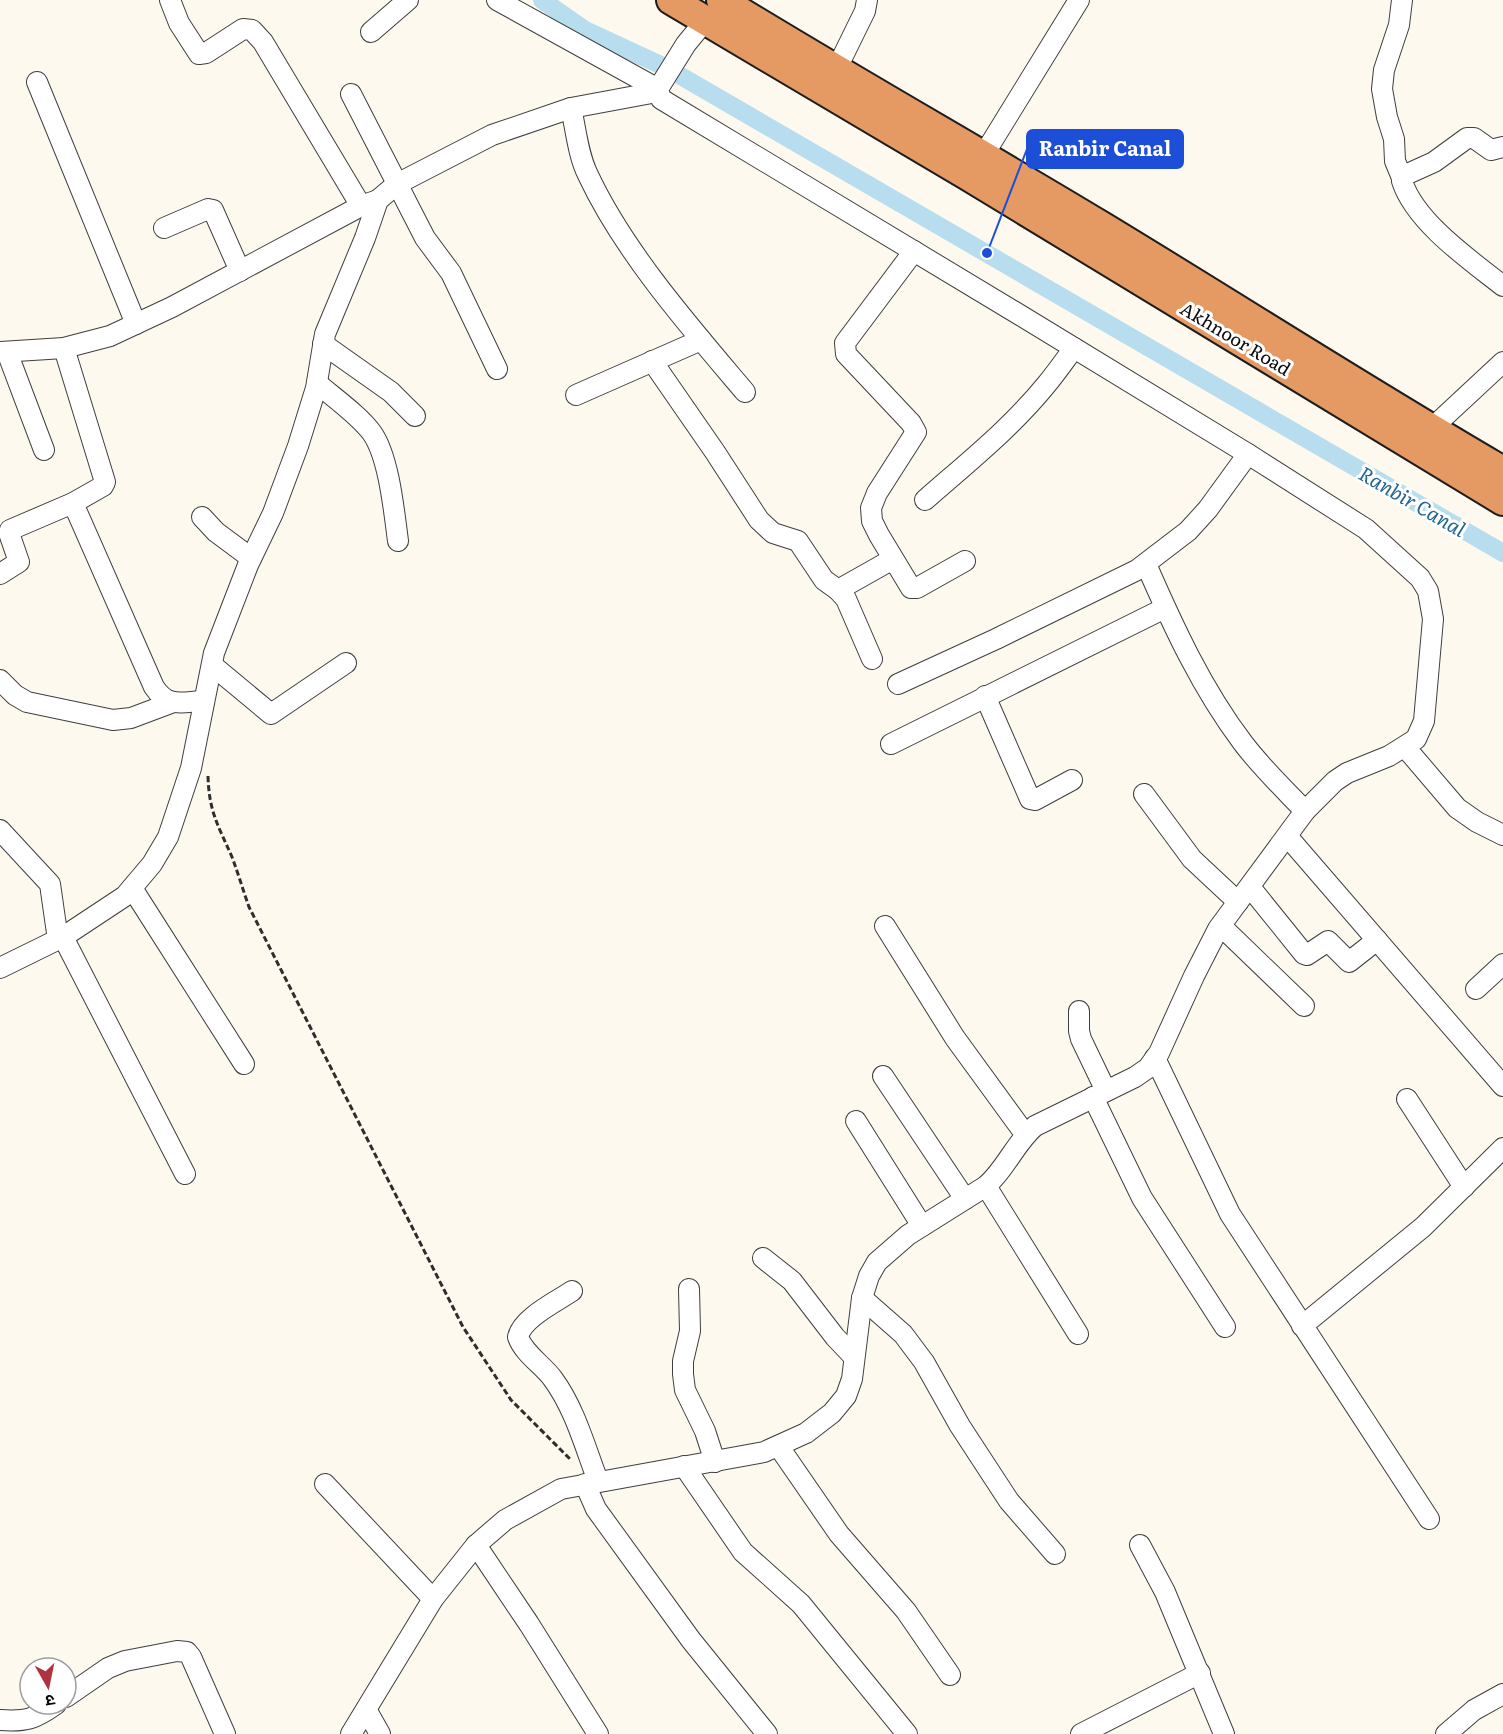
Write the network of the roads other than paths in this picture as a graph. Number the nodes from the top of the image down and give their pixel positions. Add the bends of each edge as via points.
1 (170, 0) edge
2 (408, 0) edge
3 (498, 0) edge
4 (671, 0) edge
5 (867, 0) edge
6 (1079, 0) edge
7 (1402, 0) edge
8 (713, 11) edge
9 (371, 32) dead end
10 (836, 70) junction
11 (37, 82) dead end
12 (659, 88) junction
13 (351, 94) dead end
14 (571, 108) junction
15 (1503, 147) edge
16 (976, 166) junction
17 (1402, 178) junction
18 (397, 184) junction
19 (369, 203) junction
20 (164, 228) dead end
21 (914, 251) junction
22 (240, 271) junction
23 (1503, 286) edge
24 (136, 324) junction
25 (701, 340) junction
26 (323, 344) junction
27 (64, 348) junction
28 (1074, 348) junction
29 (3, 352) edge
30 (652, 362) junction
31 (1503, 362) edge
32 (497, 369) dead end
33 (317, 383) junction
34 (746, 392) dead end
35 (576, 395) dead end
36 (415, 416) dead end
37 (1431, 429) junction
38 (44, 450) dead end
39 (1248, 454) junction
40 (1503, 471) edge
41 (925, 500) dead end
42 (1503, 501) edge
43 (73, 503) junction
44 (202, 517) dead end
45 (398, 541) dead end
46 (251, 558) junction
47 (893, 559) junction
48 (965, 561) dead end
49 (1146, 564) junction
50 (0, 574) edge
51 (838, 590) junction
52 (1165, 608) junction
53 (872, 659) dead end
54 (346, 663) dead end
55 (212, 665) junction
56 (0, 680) edge
57 (898, 684) dead end
58 (985, 696) junction
59 (203, 701) junction
60 (171, 703) junction
61 (891, 744) dead end
62 (1405, 747) junction
63 (1072, 780) dead end
64 (1144, 794) dead end
65 (1305, 811) junction
66 (0, 831) edge
67 (1503, 835) edge
68 (1287, 836) junction
69 (132, 888) junction
70 (1244, 895) junction
71 (885, 926) dead end
72 (1221, 926) junction
73 (61, 939) junction
74 (1377, 940) junction
75 (1503, 964) edge
76 (0, 968) edge
77 (1476, 989) dead end
78 (1304, 1006) dead end
79 (1079, 1011) dead end
80 (1155, 1059) junction
81 (244, 1064) dead end
82 (883, 1076) dead end
83 (1503, 1086) edge
84 (1100, 1094) junction
85 (1407, 1099) dead end
86 (856, 1120) dead end
87 (1025, 1134) junction
88 (1503, 1148) edge
89 (185, 1174) dead end
90 (986, 1186) junction
91 (1464, 1187) junction
92 (965, 1199) junction
93 (922, 1226) junction
94 (763, 1258) dead end
95 (689, 1289) dead end
96 (572, 1291) dead end
97 (862, 1298) junction
98 (1302, 1326) junction
99 (1225, 1327) dead end
100 (1078, 1334) dead end
101 (854, 1357) junction
102 (779, 1447) junction
103 (715, 1462) junction
104 (684, 1466) junction
105 (592, 1482) junction
106 (325, 1484) dead end
107 (1429, 1519) dead end
108 (476, 1545) junction
109 (1140, 1545) dead end
110 (1055, 1554) dead end
111 (433, 1599) junction
112 (1200, 1673) junction
113 (950, 1675) dead end
114 (78, 1689) edge
115 (1503, 1694) edge
116 (367, 1711) junction
117 (38, 1716) edge
118 (0, 1720) edge
119 (1109, 1727) edge
120 (225, 1734) edge
121 (351, 1734) edge
122 (380, 1734) edge
123 (598, 1734) edge
124 (767, 1734) edge
125 (907, 1734) edge
126 (1081, 1734) edge
127 (1224, 1734) edge
128 (1446, 1734) edge

1 - 19 street via 199,54 243,29 252,30
2 - 9 street
3 - 12 street
4 - 8 highway
5 - 10 street
6 - 16 street
7 - 17 street via 1382,89 1395,161
8 - 10 highway
8 - 12 street
8 - 16 highway
10 - 16 highway
11 - 24 street
12 - 14 street
12 - 21 street via 661,99
13 - 18 street
14 - 18 street via 492,135
14 - 25 street via 581,155 592,183 619,230
15 - 17 street via 1491,150 1474,138 1467,138 1434,162
16 - 37 highway via 1101,226
16 - 42 highway, Akhnoor Road
17 - 23 street via 1402,184 1431,225
18 - 19 street
18 - 32 street via 425,238 451,273
19 - 22 street
19 - 26 street via 365,238
20 - 22 street via 213,210
21 - 28 street
21 - 47 street via 844,347 846,354 915,428 916,435 871,508 872,521
22 - 24 street
24 - 27 street via 110,336
25 - 30 street
25 - 34 street
26 - 33 street
26 - 36 street via 391,392
27 - 29 street
27 - 43 street via 105,482
28 - 39 street
28 - 41 street via 1020,413
29 - 38 street
30 - 35 street
30 - 51 street via 759,520 773,533 798,541 825,580
31 - 37 street
33 - 45 street via 366,427 376,442 393,495
33 - 46 street via 273,513
37 - 40 highway
39 - 49 street via 1188,531
39 - 62 street via 1366,530 1420,578 1428,591 1433,619 1424,721 1416,739
43 - 50 street via 10,530 20,561
43 - 60 street via 154,687 160,697
44 - 46 street
46 - 55 street
47 - 48 street via 914,588
47 - 51 street
49 - 52 street
49 - 57 street
51 - 53 street via 846,599
52 - 58 street
52 - 65 street via 1218,707 1253,756
54 - 55 street via 271,714
55 - 59 street
56 - 60 street via 27,702 113,720 131,718
58 - 61 street
58 - 63 street via 1030,799
59 - 60 street
59 - 69 street via 191,768 168,837
62 - 65 street via 1335,780
62 - 67 street via 1457,808
64 - 70 street via 1192,859
65 - 68 street
66 - 73 street via 50,884
68 - 70 street
68 - 74 street
69 - 73 street
69 - 81 street
70 - 72 street
70 - 74 street via 1304,954 1328,941 1349,962
71 - 87 street via 955,1038
72 - 78 street
72 - 80 street
73 - 76 street
73 - 89 street
74 - 83 street
75 - 77 street
79 - 84 street via 1081,1039
80 - 84 street via 1135,1077
80 - 98 street via 1230,1214
82 - 92 street
84 - 87 street
84 - 99 street via 1142,1198
85 - 91 street
86 - 93 street
87 - 90 street
88 - 91 street
90 - 92 street
90 - 100 street
91 - 98 street via 1423,1227
92 - 93 street
93 - 97 street via 877,1262
94 - 101 street via 792,1281
95 - 103 street via 690,1331 682,1361 685,1390
96 - 105 street via 529,1320 518,1337 568,1404
97 - 101 street
97 - 110 street via 903,1334 1003,1492
98 - 107 street
101 - 102 street via 846,1396 832,1413
102 - 103 street
102 - 113 street via 839,1534 906,1611
103 - 104 street
104 - 105 street
104 - 125 street via 743,1552 801,1604
105 - 108 street via 561,1489 505,1520
105 - 124 street via 596,1509 684,1631
106 - 111 street
108 - 111 street
108 - 123 street
109 - 112 street
111 - 116 street
112 - 119 street
112 - 127 street
114 - 120 street via 125,1661 187,1652
115 - 128 street via 1474,1710
116 - 121 street
116 - 122 street
117 - 118 street via 19,1721
119 - 126 street

